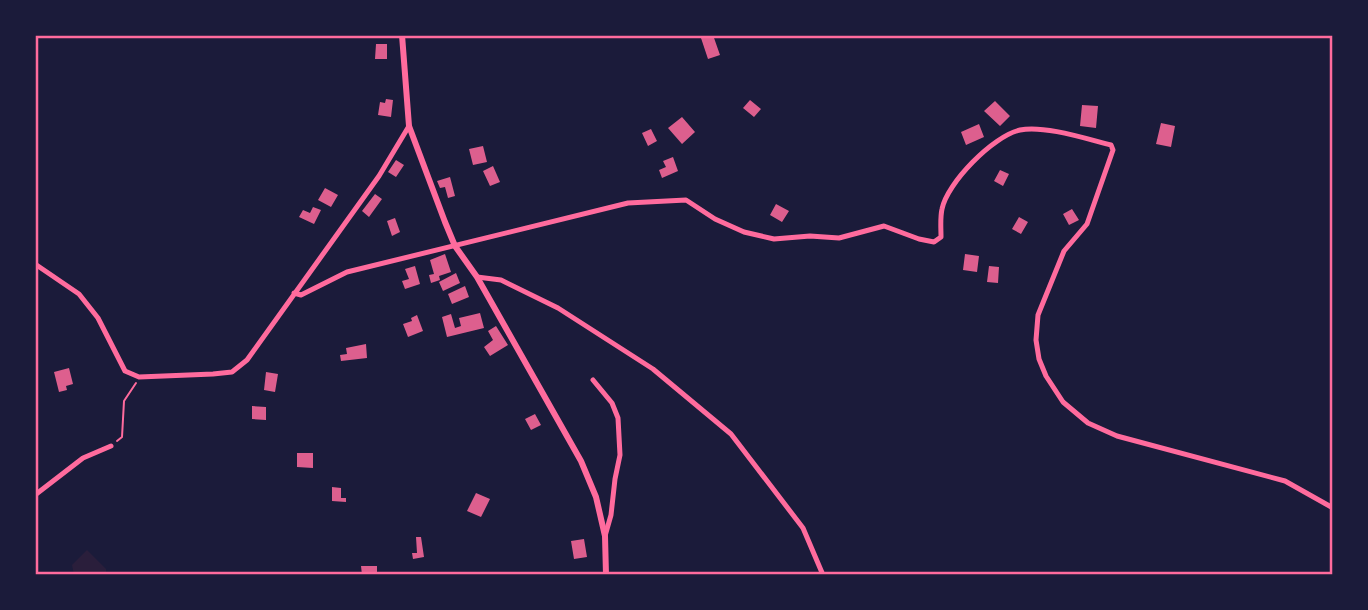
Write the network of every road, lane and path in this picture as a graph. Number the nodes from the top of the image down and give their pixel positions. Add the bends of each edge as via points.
1 (402, 35) edge
2 (409, 126) junction
3 (455, 246) junction
4 (35, 264) edge
5 (477, 276) junction
6 (293, 293) junction
7 (139, 377) junction
8 (593, 380) dead end
9 (111, 446) joint
10 (35, 495) edge
11 (1333, 508) edge
12 (605, 536) junction
13 (606, 575) edge
14 (823, 575) edge

1 - 2 street
2 - 3 street
2 - 6 street via 379,176
3 - 5 street
3 - 6 street via 347,272 301,295
3 - 11 street via 628,203 686,200 744,232 774,239 839,238 884,226 934,242 941,237 942,207 960,178 989,147 1019,130 1111,145 1087,224 1064,251 1038,315 1039,359 1046,376 1063,401 1088,423 1117,436 1285,481
4 - 7 street via 79,295 99,318 125,371
5 - 12 street via 580,461 596,497
5 - 14 street via 501,280 558,308 653,369 731,435 803,528
6 - 7 street via 247,360 232,372
7 - 9 path via 124,401 122,437
8 - 12 street via 618,418 621,455
9 - 10 street via 83,458
12 - 13 street

